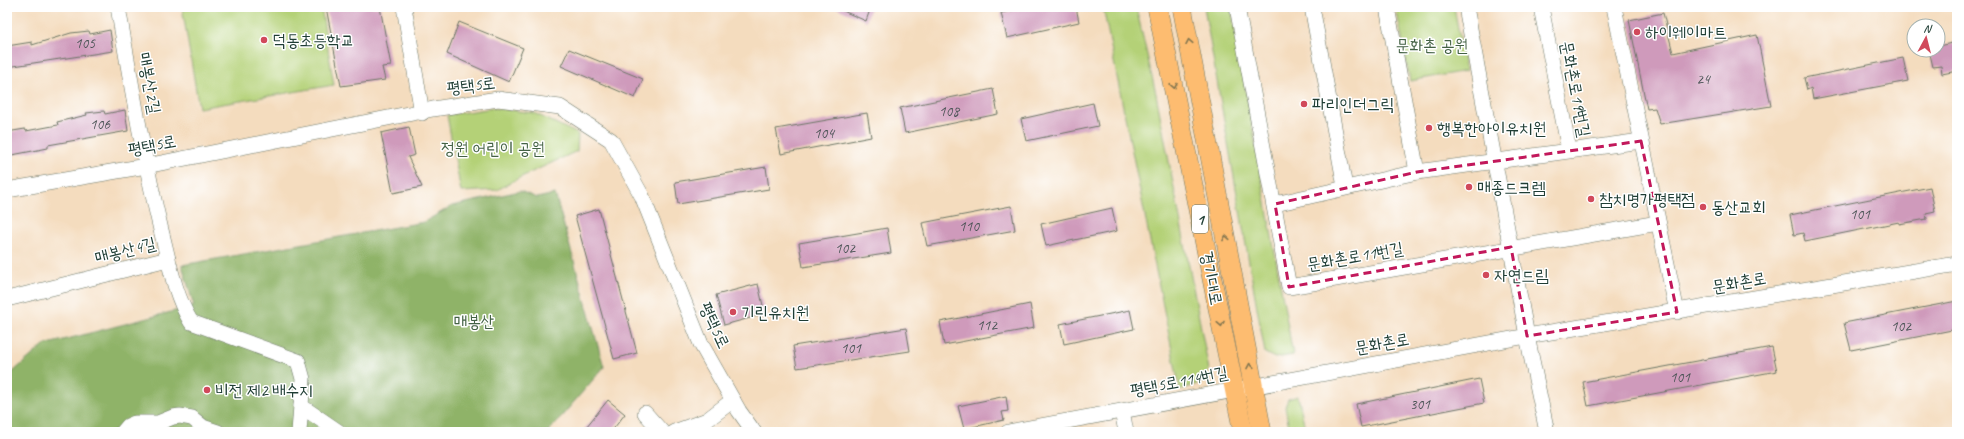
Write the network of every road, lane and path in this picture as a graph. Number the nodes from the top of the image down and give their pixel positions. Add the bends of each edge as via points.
1 (118, 7) edge
2 (404, 7) edge
3 (1149, 7) edge
4 (1157, 7) edge
5 (1182, 7) edge
6 (1237, 7) edge
7 (1312, 7) edge
8 (1387, 7) edge
9 (1466, 7) edge
10 (1541, 7) edge
11 (1614, 7) edge
12 (1168, 60) junction
13 (422, 113) junction
14 (1641, 141) junction
15 (1569, 150) junction
16 (1493, 161) junction
17 (146, 166) junction
18 (1417, 172) junction
19 (1345, 187) junction
20 (7, 190) edge
21 (1275, 204) junction
22 (1658, 223) junction
23 (1511, 247) junction
24 (168, 259) junction
25 (1957, 264) edge
26 (7, 299) edge
27 (1677, 312) junction
28 (1527, 336) junction
29 (1244, 388) junction
30 (733, 400) junction
31 (301, 406) junction
32 (1122, 411) junction
33 (645, 413) dead end
34 (123, 432) edge
35 (218, 432) edge
36 (299, 432) edge
37 (339, 432) edge
38 (662, 432) edge
39 (674, 432) edge
40 (754, 432) edge
41 (1008, 432) edge
42 (1126, 432) edge
43 (1242, 432) edge
44 (1262, 432) edge
45 (1547, 432) edge

1 - 17 street, 매봉산2길
2 - 13 street
3 - 12 main road
4 - 12 main road, 경기대로 / 1
29 -> 5 main road, 경기대로 / 1
6 - 21 street, 문화촌로11번길
7 - 19 street
8 - 18 street
9 - 16 street
10 - 15 street, 문화촌로19번길
11 - 14 street
12 -> 29 main road, 경기대로 / 1
13 - 17 street, 평택5로
13 - 30 street, 평택5로 via 498,99 560,107 611,140 642,196 701,344
14 - 15 street
14 - 22 street
15 - 16 street, 문화촌로19번길
16 - 18 street
16 - 23 street
17 - 20 street, 평택5로
17 - 24 street, 매봉산2길
18 - 19 street
19 - 21 street
21 - 23 street, 문화촌로11번길 via 1289,287
22 - 23 street
22 - 27 street
23 - 28 street
24 - 26 street, 매봉산4길
24 - 31 street, 매봉산4길 via 184,310 191,322 298,361 303,379
25 - 27 street, 문화촌로
27 - 28 street, 문화촌로
28 - 29 street, 문화촌로
28 - 45 street
29 - 32 street, 평택5로114번길
29 - 43 main road, 경기대로 / 1
29 - 44 main road, 경기대로 / 1
30 - 39 street via 707,420
30 - 40 street, 평택5로
31 - 36 street
31 - 37 street
32 - 41 street, 평택5로114번길
32 - 42 street, 평택5로114번길
33 - 38 street
34 - 35 street via 135,423 158,423 180,416 192,418 202,428

